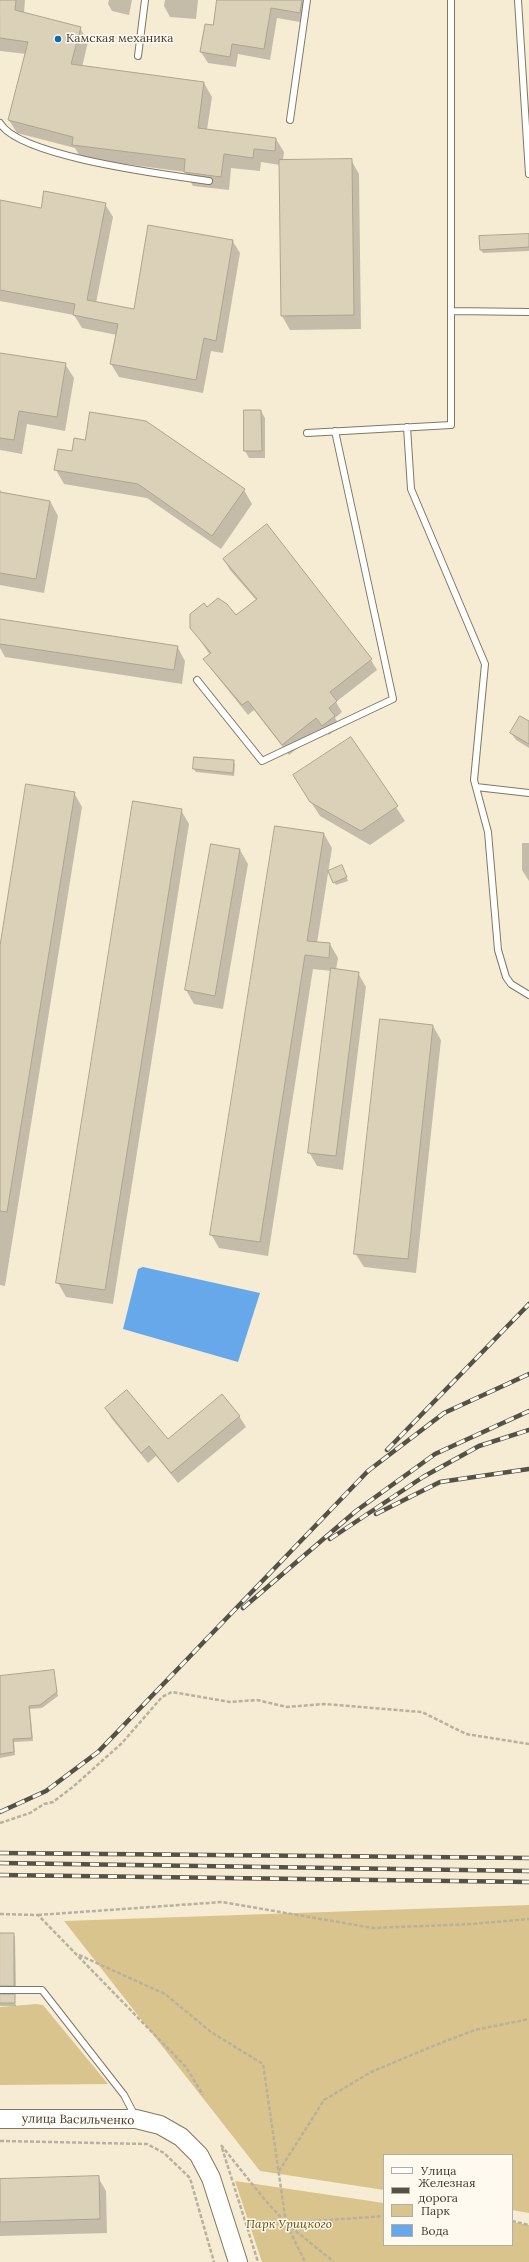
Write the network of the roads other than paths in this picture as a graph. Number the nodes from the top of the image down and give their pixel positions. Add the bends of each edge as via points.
1 (145, 0) edge
2 (308, 0) edge
3 (451, 0) edge
4 (518, 0) edge
5 (138, 56) dead end
6 (290, 120) dead end
7 (0, 124) edge
8 (529, 174) edge
9 (209, 181) dead end
10 (452, 312) junction
11 (529, 312) edge
12 (407, 428) junction
13 (336, 431) junction
14 (307, 433) dead end
15 (197, 680) dead end
16 (476, 787) junction
17 (529, 793) edge
18 (529, 995) edge
19 (0, 1990) edge
20 (0, 2119) edge
21 (136, 2120) junction
22 (238, 2262) edge

1 - 5 lane
2 - 6 lane
3 - 10 lane
4 - 8 lane
7 - 9 lane via 28,143 88,161
10 - 11 lane
10 - 12 lane via 451,425
12 - 13 lane
12 - 16 lane via 412,489 485,664 474,780
13 - 14 lane
13 - 15 lane via 393,699 262,761
16 - 17 lane
16 - 18 lane via 488,832 498,950 506,977 511,984
19 - 21 lane via 42,1990 124,2095
20 - 21 main road, улица Васильченко
21 - 22 main road, улица Васильченко via 160,2125 180,2137 199,2155 211,2178

